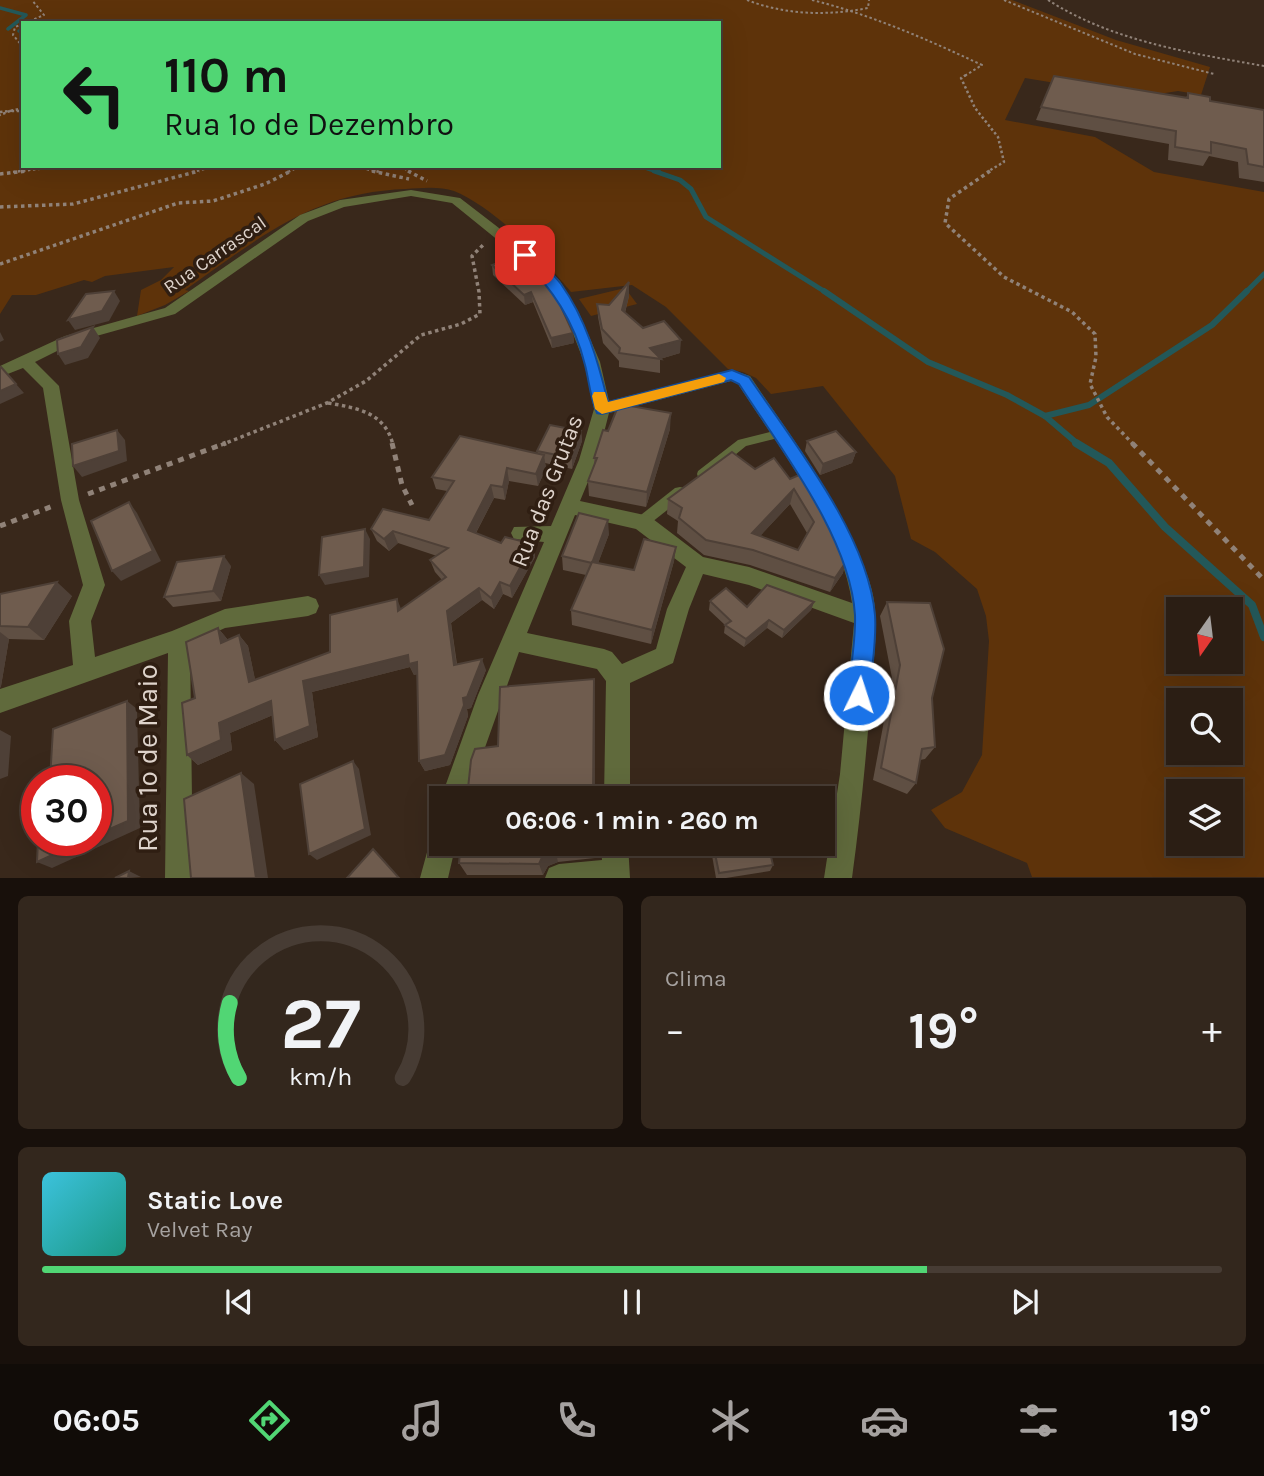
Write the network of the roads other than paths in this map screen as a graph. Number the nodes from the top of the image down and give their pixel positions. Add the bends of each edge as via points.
1 (456, 200) joint
2 (24, 360) junction
3 (0, 372) edge
4 (602, 409) junction
5 (778, 434) junction
6 (569, 506) junction
7 (642, 522) junction
8 (521, 533) dead end
9 (557, 534) junction
10 (697, 564) junction
11 (308, 606) dead end
12 (865, 617) junction
13 (179, 639) junction
14 (513, 640) junction
15 (85, 671) junction
16 (618, 677) junction
17 (0, 701) edge
18 (458, 786) edge
19 (617, 786) edge
20 (439, 856) edge
21 (615, 856) edge
22 (615, 875) edge
23 (841, 876) edge
24 (179, 877) edge
25 (434, 877) edge
26 (559, 877) edge

1 - 2 street, Rua Carrascal via 411,193 340,204 303,218 170,311 70,340
1 - 4 street, Rua das Grutas via 555,284 592,362
2 - 3 street, Rua Carrascal
2 - 15 street via 51,386 70,500 94,585 80,621
4 - 5 street via 732,375 744,380
4 - 6 street, Rua das Grutas
5 - 7 lane via 742,443
5 - 12 street via 849,552
6 - 7 street
6 - 9 street, Rua das Grutas
7 - 10 street
8 - 9 street
9 - 14 street, Rua das Grutas
10 - 12 street via 749,576
10 - 16 street via 665,656
11 - 13 street via 215,619
12 - 23 street
13 - 15 street
13 - 24 street, Rua 1º de Maio
14 - 16 street via 604,660
14 - 18 street, Rua das Grutas
15 - 17 street
16 - 19 street
20 - 25 street
21 - 22 street
22 - 26 street

